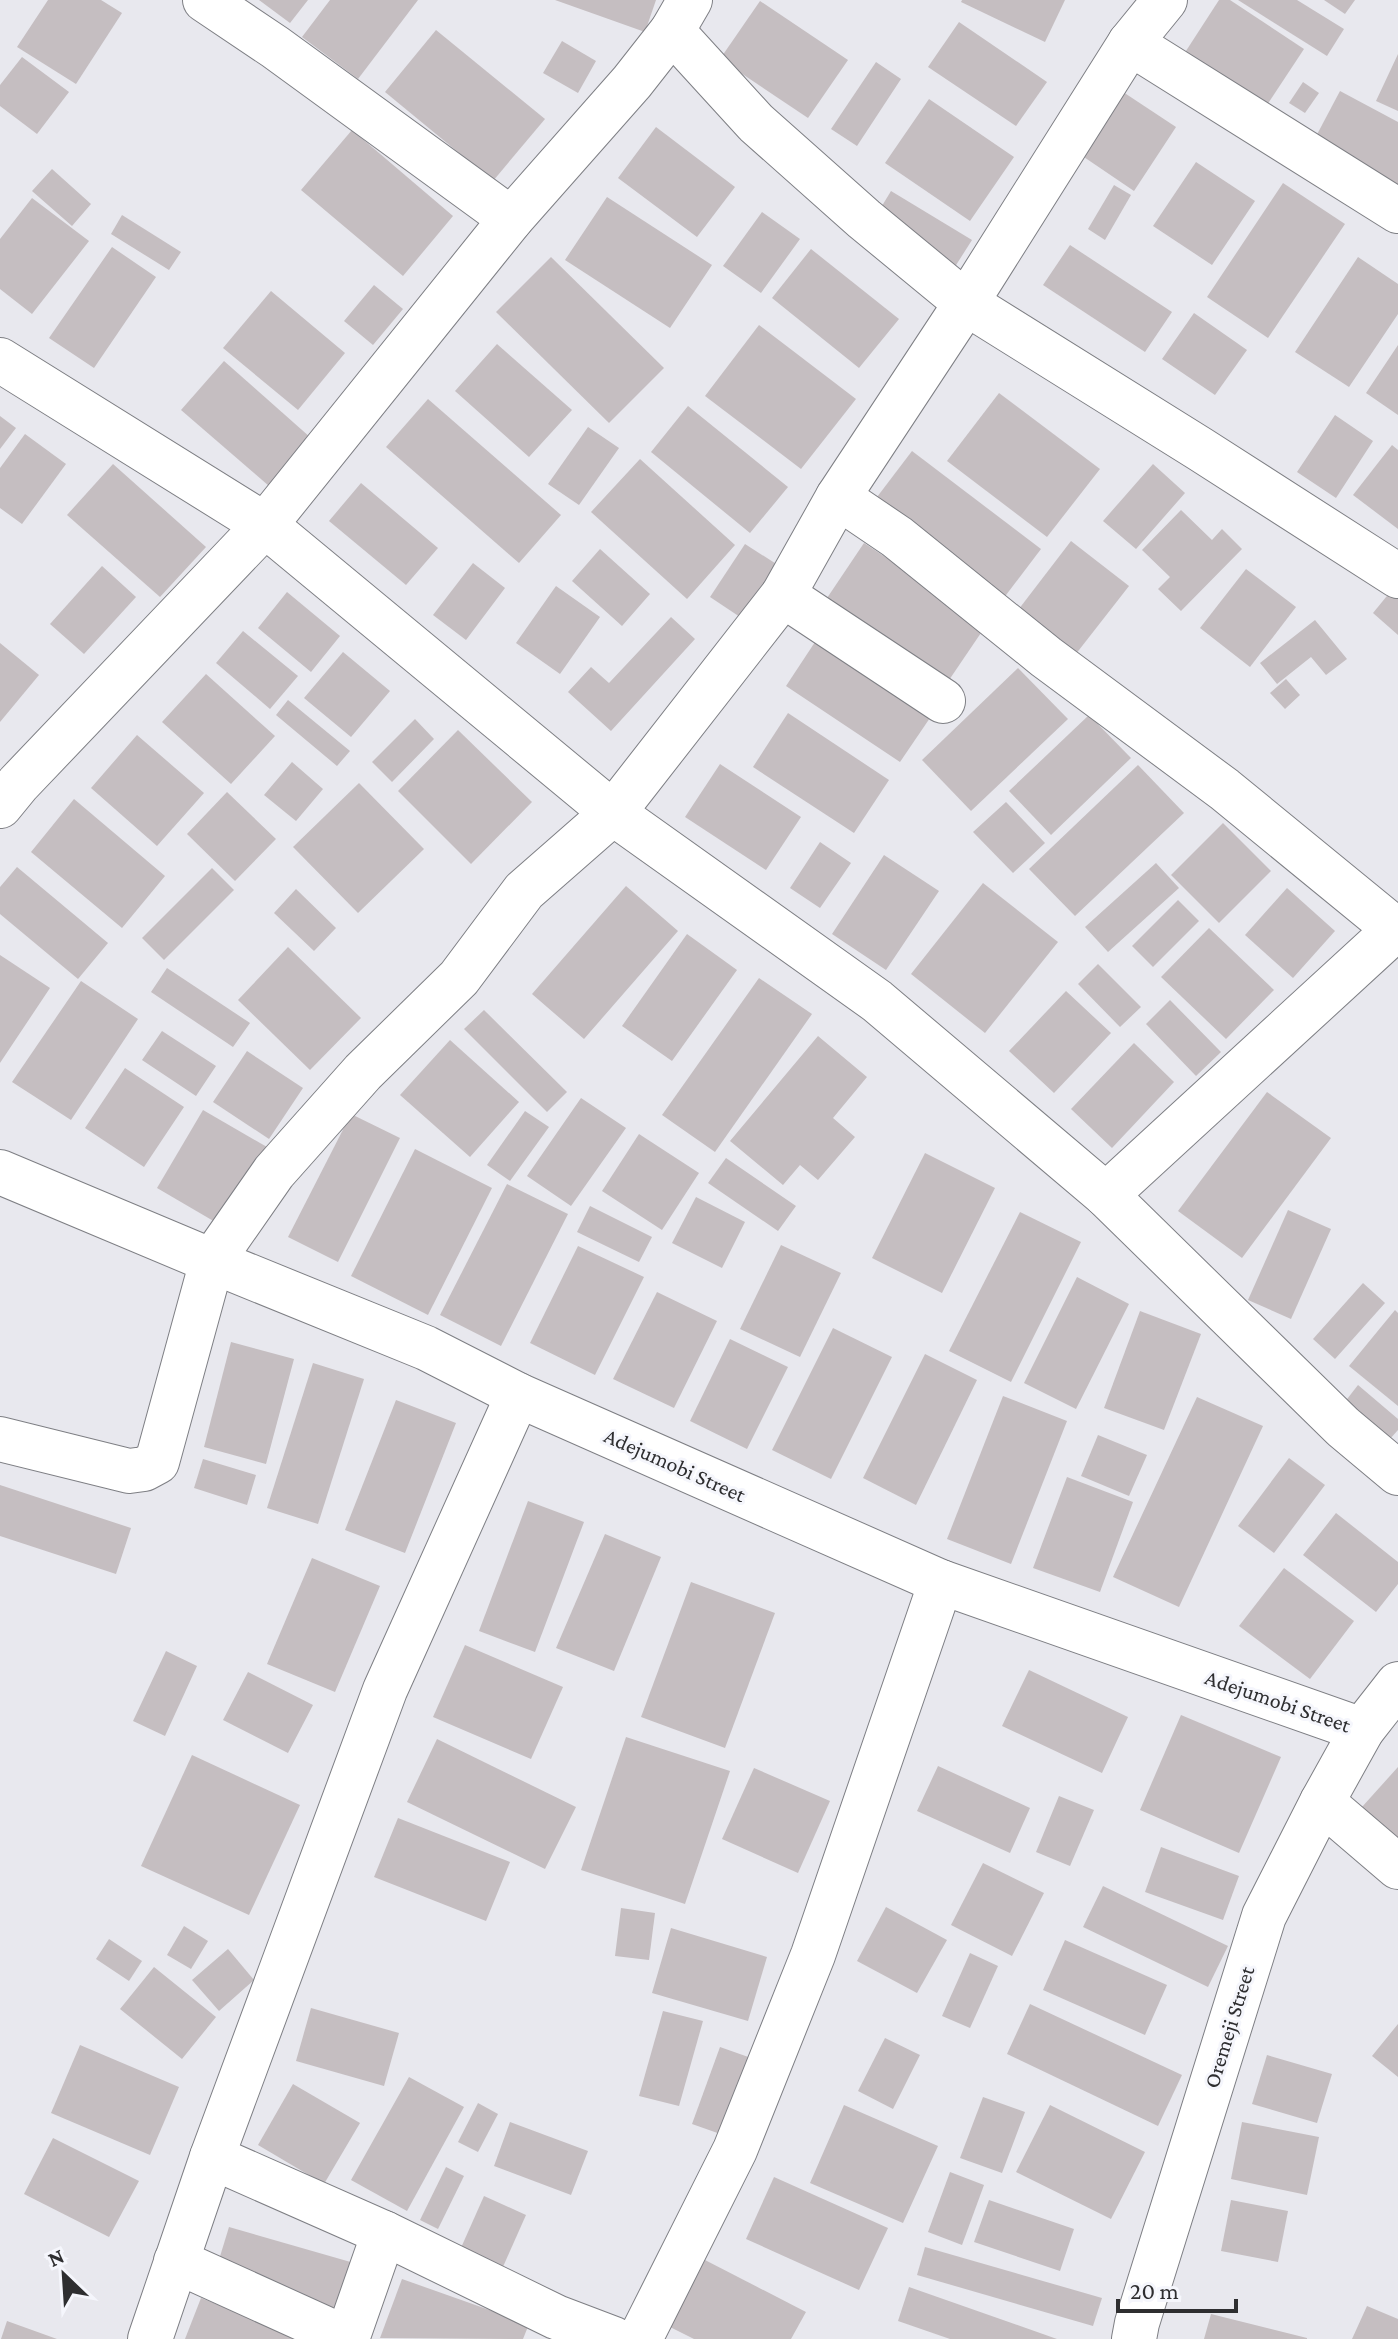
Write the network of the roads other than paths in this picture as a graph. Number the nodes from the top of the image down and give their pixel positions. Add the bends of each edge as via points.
1 (205, 0) edge
2 (1165, 0) edge
3 (681, 16) edge
4 (1130, 43) junction
5 (1398, 211) edge
6 (511, 219) junction
7 (966, 303) junction
8 (0, 360) edge
9 (838, 497) junction
10 (265, 525) junction
11 (1398, 576) edge
12 (783, 595) junction
13 (943, 701) dead end
14 (0, 806) edge
15 (613, 813) junction
16 (1397, 928) edge
17 (0, 1172) edge
18 (1106, 1195) junction
19 (212, 1261) junction
20 (518, 1395) junction
21 (0, 1439) edge
22 (1398, 1473) edge
23 (941, 1582) junction
24 (1398, 1684) edge
25 (1362, 1730) junction
26 (1322, 1802) junction
27 (1398, 1867) edge
28 (212, 2157) junction
29 (384, 2233) junction
30 (176, 2261) junction
31 (552, 2328) edge
32 (150, 2339) edge
33 (347, 2339) edge
34 (614, 2339) edge
35 (640, 2339) edge
36 (1134, 2339) edge

1 - 6 street
2 - 4 street
3 - 6 street via 632,82
3 - 7 street via 756,123
4 - 5 street
4 - 7 street
6 - 10 street
7 - 9 street
7 - 11 street
8 - 10 street
9 - 12 street
9 - 16 street via 1224,789
10 - 14 street
10 - 15 street
12 - 13 street
12 - 15 street
15 - 18 street via 877,1001
15 - 19 street via 524,891 459,978 363,1072 274,1172
16 - 18 street
17 - 19 street, Adejumobi Street
18 - 22 street via 1343,1427
19 - 20 street, Adejumobi Street via 426,1348
19 - 21 street via 157,1462 129,1471
20 - 23 street, Adejumobi Street
20 - 28 street via 385,1690
23 - 25 street, Adejumobi Street
23 - 35 street via 813,1955 735,2150
24 - 25 street, Oremeji Street
25 - 26 street, Oremeji Street
26 - 27 street
26 - 36 street, Oremeji Street via 1264,1916
28 - 29 street
28 - 30 street
29 - 31 street
29 - 33 street
30 - 32 street
30 - 33 street
31 - 34 street

